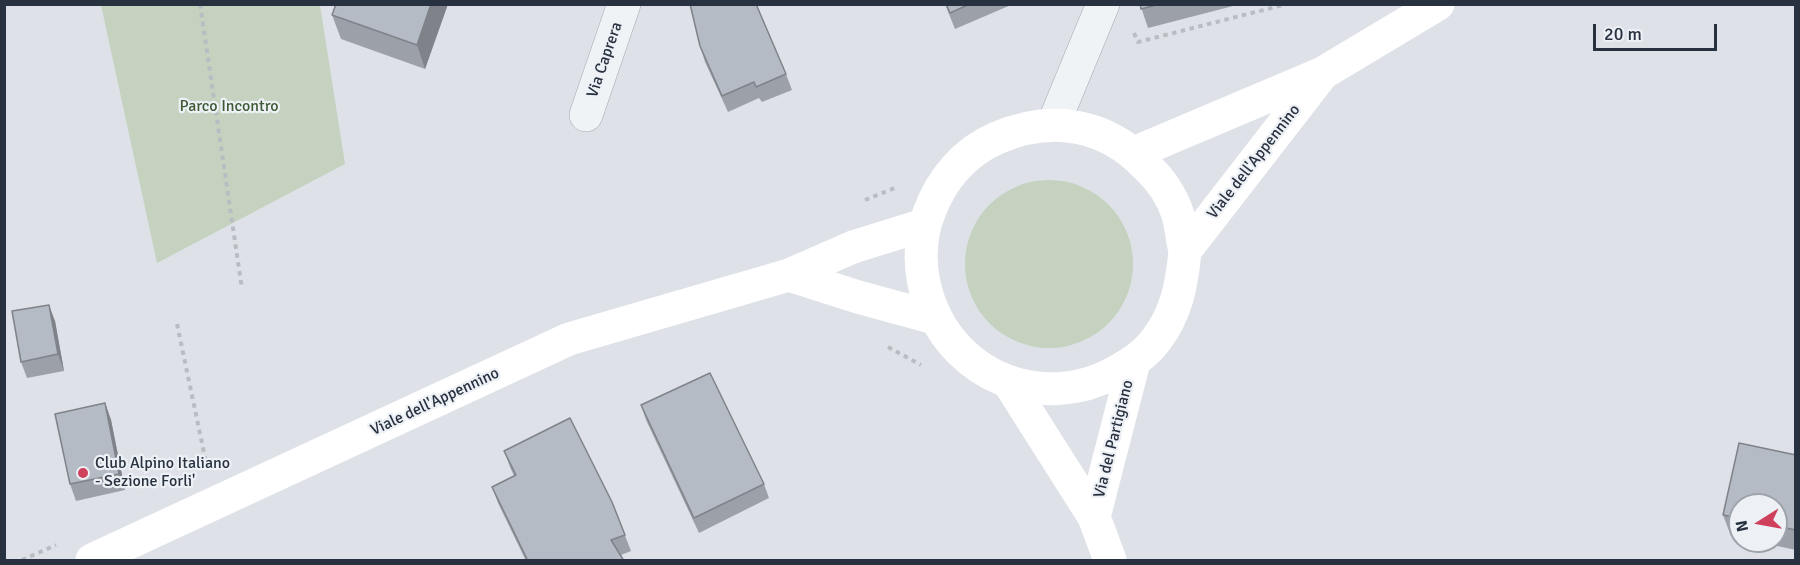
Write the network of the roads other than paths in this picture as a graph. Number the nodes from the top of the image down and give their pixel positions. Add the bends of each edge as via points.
1 (624, 4) edge
2 (1438, 4) edge
3 (1101, 9) edge
4 (1323, 73) junction
5 (586, 115) dead end
6 (1053, 125) junction
7 (1134, 153) junction
8 (924, 225) junction
9 (1185, 251) junction
10 (789, 275) junction
11 (935, 318) junction
12 (1134, 362) junction
13 (1009, 383) junction
14 (1094, 517) junction
15 (92, 561) edge
16 (1110, 561) edge

1 - 5 street, Via Caprera
2 - 4 main road, Viale dell'Appennino
3 - 6 street
4 - 7 main road, Viale dell'Appennino
4 - 9 main road, Viale dell'Appennino
6 - 7 main road via 1109,137
6 - 8 main road via 1018,129 985,143 958,164 937,193
7 - 9 main road via 1160,180 1177,214
8 - 10 main road, Viale dell'Appennino via 853,247
8 - 11 main road via 920,257 924,288
9 - 12 main road via 1173,313 1156,340
10 - 11 main road
10 - 15 main road, Viale dell'Appennino via 569,339
11 - 13 main road via 962,353
12 - 13 main road via 1095,383 1052,390
12 - 14 main road, Via del Partigiano
13 - 14 main road, Via del Partigiano
14 - 16 main road, Via del Partigiano

